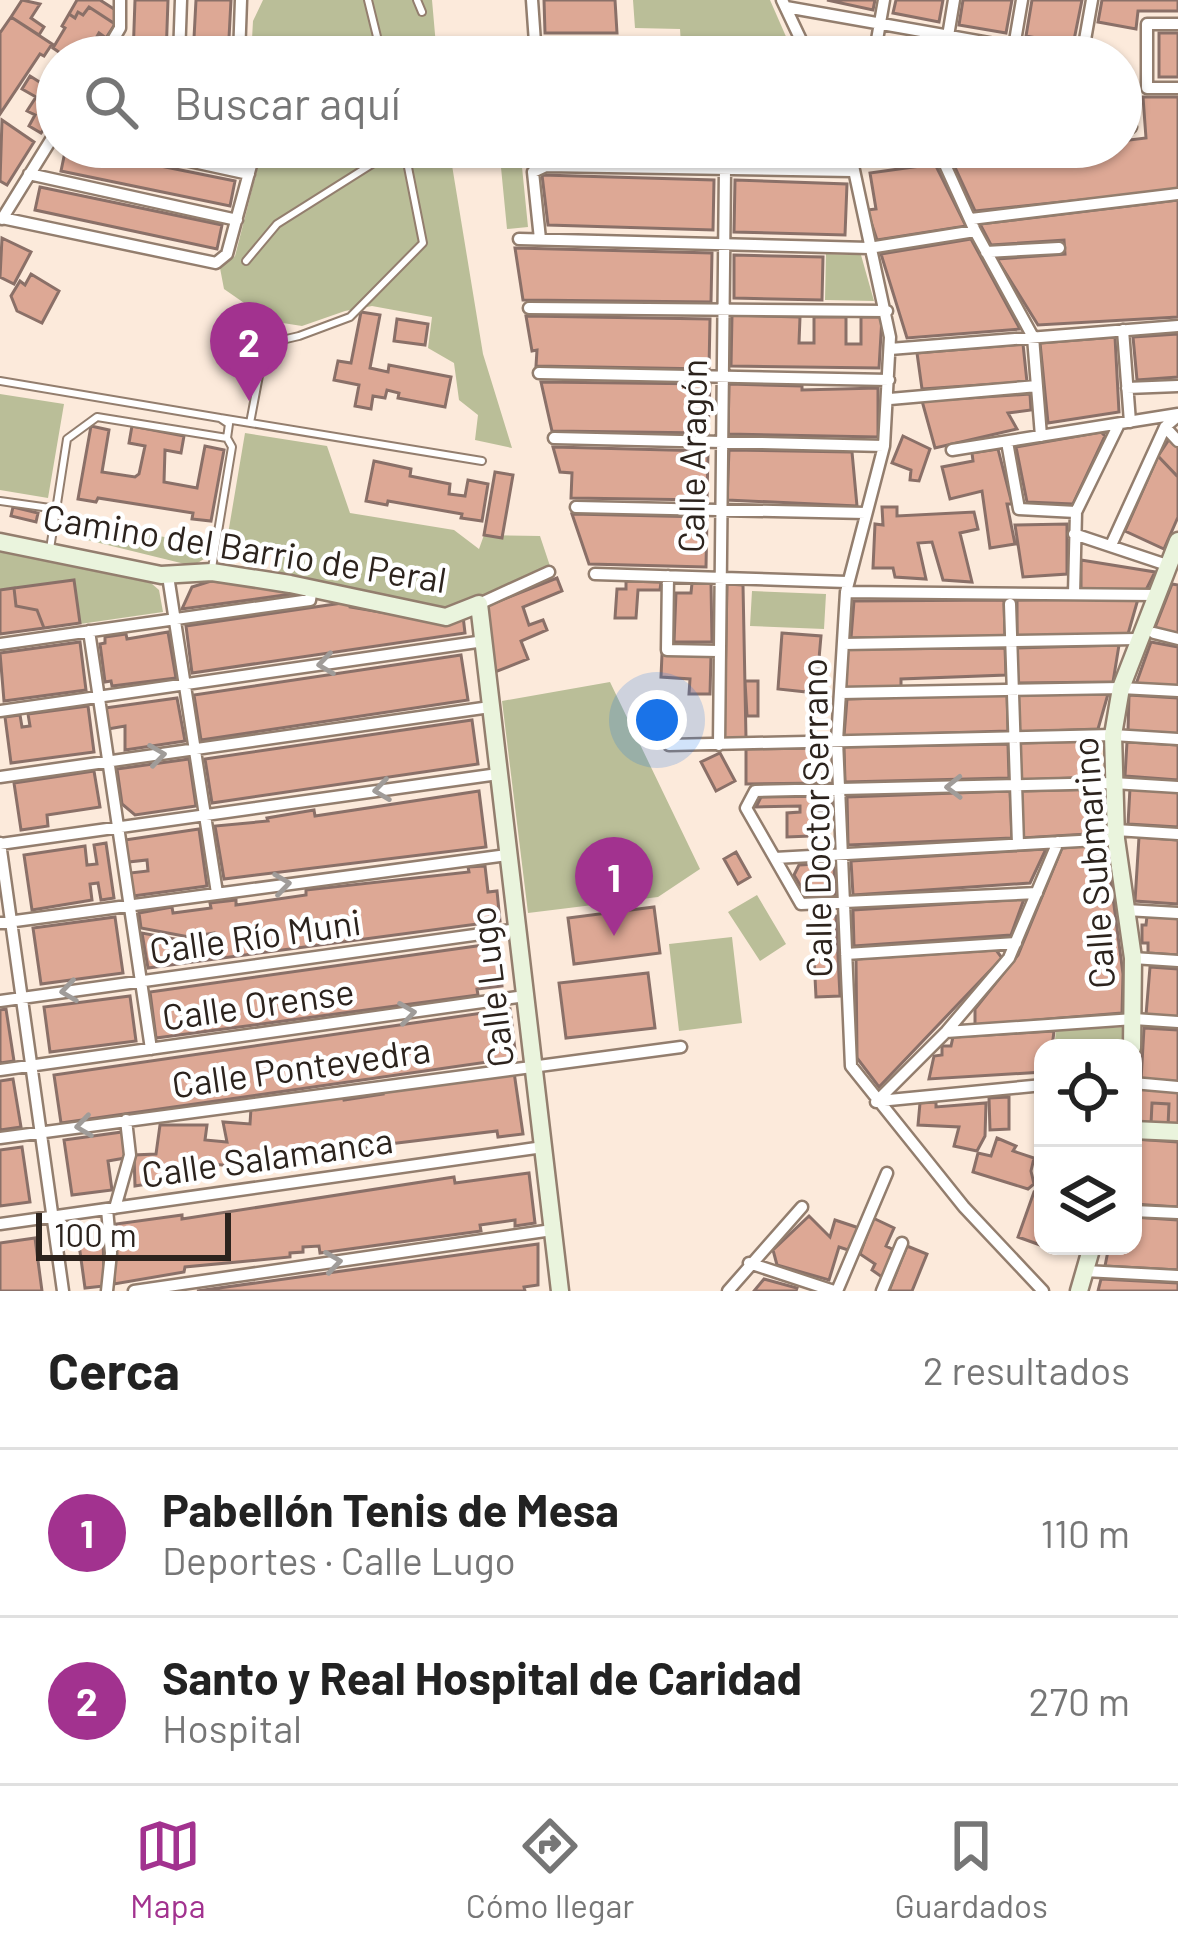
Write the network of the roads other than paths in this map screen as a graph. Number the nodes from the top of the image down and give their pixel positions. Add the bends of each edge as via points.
1 (120, 0) edge
2 (181, 0) edge
3 (241, 0) edge
4 (368, 0) edge
5 (417, 0) edge
6 (532, 0) edge
7 (884, 0) edge
8 (954, 0) edge
9 (1022, 0) edge
10 (1092, 0) edge
11 (784, 4) edge
12 (422, 12) dead end
13 (880, 24) junction
14 (1178, 24) edge
15 (115, 36) edge
16 (180, 36) edge
17 (240, 36) edge
18 (377, 36) edge
19 (534, 36) edge
20 (799, 36) edge
21 (878, 36) edge
22 (948, 36) joint
23 (1016, 36) edge
24 (1086, 36) edge
25 (1178, 88) edge
26 (36, 163) edge
27 (221, 168) edge
28 (251, 168) edge
29 (367, 168) edge
30 (406, 168) edge
31 (542, 168) edge
32 (665, 168) edge
33 (852, 168) edge
34 (946, 168) edge
35 (725, 169) junction
36 (852, 171) junction
37 (29, 174) junction
38 (249, 174) junction
39 (1178, 194) edge
40 (1, 220) edge
41 (236, 220) junction
42 (973, 225) junction
43 (519, 239) dead end
44 (540, 239) junction
45 (723, 244) junction
46 (869, 248) junction
47 (1059, 248) dead end
48 (986, 252) junction
49 (246, 260) dead end
50 (530, 308) dead end
51 (722, 310) junction
52 (886, 311) junction
53 (1178, 326) edge
54 (1123, 330) junction
55 (1033, 337) junction
56 (890, 349) junction
57 (539, 373) dead end
58 (722, 376) junction
59 (889, 380) junction
60 (0, 381) edge
61 (1037, 386) junction
62 (1178, 386) edge
63 (1127, 388) junction
64 (890, 399) junction
65 (1178, 415) edge
66 (220, 418) junction
67 (250, 423) junction
68 (1125, 423) junction
69 (1165, 427) junction
70 (1041, 436) junction
71 (227, 438) junction
72 (554, 439) dead end
73 (1178, 441) edge
74 (721, 442) junction
75 (1007, 442) junction
76 (884, 446) junction
77 (952, 451) dead end
78 (482, 461) dead end
79 (0, 501) edge
80 (576, 507) dead end
81 (57, 509) junction
82 (720, 510) junction
83 (1076, 512) junction
84 (866, 513) junction
85 (1074, 534) junction
86 (1178, 541) edge
87 (0, 542) edge
88 (1112, 543) junction
89 (49, 552) junction
90 (212, 572) junction
91 (549, 572) dead end
92 (1170, 572) edge
93 (595, 574) dead end
94 (168, 576) junction
95 (668, 576) junction
96 (719, 578) junction
97 (312, 587) junction
98 (847, 587) junction
99 (1074, 594) junction
100 (1155, 595) junction
101 (479, 604) junction
102 (1010, 604) dead end
103 (175, 619) junction
104 (89, 631) junction
105 (1145, 636) junction
106 (1178, 639) edge
107 (484, 640) junction
108 (1011, 641) junction
109 (0, 644) edge
110 (843, 644) junction
111 (718, 651) junction
112 (185, 684) junction
113 (1120, 688) junction
114 (1013, 690) junction
115 (1178, 691) edge
116 (840, 693) junction
117 (99, 697) junction
118 (490, 707) junction
119 (0, 711) edge
120 (1113, 735) junction
121 (1014, 737) junction
122 (1178, 739) edge
123 (837, 742) junction
124 (669, 745) dead end
125 (719, 745) junction
126 (195, 749) junction
127 (108, 762) junction
128 (498, 774) junction
129 (0, 777) edge
130 (1113, 783) junction
131 (1016, 785) junction
132 (1178, 787) edge
133 (839, 790) junction
134 (206, 815) junction
135 (118, 827) junction
136 (1116, 834) junction
137 (1178, 834) edge
138 (1058, 842) junction
139 (0, 843) edge
140 (1018, 844) junction
141 (507, 854) junction
142 (841, 854) junction
143 (775, 859) junction
144 (218, 893) junction
145 (1037, 893) junction
146 (844, 903) junction
147 (130, 905) junction
148 (1126, 910) junction
149 (1178, 913) edge
150 (5, 922) edge
151 (517, 929) junction
152 (1016, 943) junction
153 (846, 955) junction
154 (1133, 958) junction
155 (1178, 962) edge
156 (141, 981) junction
157 (525, 996) junction
158 (22, 998) junction
159 (0, 1001) edge
160 (1134, 1019) junction
161 (1178, 1022) edge
162 (946, 1032) junction
163 (1133, 1039) edge
164 (681, 1047) dead end
165 (151, 1049) junction
166 (533, 1064) junction
167 (31, 1066) junction
168 (0, 1070) edge
169 (1142, 1084) edge
170 (1034, 1086) edge
171 (1178, 1087) edge
172 (876, 1102) junction
173 (126, 1120) junction
174 (1142, 1130) edge
175 (40, 1132) junction
176 (1178, 1132) edge
177 (0, 1138) edge
178 (543, 1147) junction
179 (887, 1173) dead end
180 (802, 1207) dead end
181 (111, 1208) junction
182 (1142, 1211) edge
183 (1178, 1213) edge
184 (52, 1216) junction
185 (0, 1224) edge
186 (553, 1231) junction
187 (902, 1243) dead end
188 (1089, 1255) edge
189 (749, 1263) junction
190 (1085, 1271) junction
191 (1178, 1276) edge
192 (807, 1287) edge
193 (63, 1291) edge
194 (107, 1291) edge
195 (134, 1291) edge
196 (560, 1291) edge
197 (728, 1291) edge
198 (836, 1291) edge
199 (882, 1291) edge
200 (1043, 1291) edge
201 (1079, 1291) edge

1 - 15 street
2 - 16 street
3 - 17 street
4 - 18 lane
5 - 12 lane
6 - 19 street
7 - 13 street
8 - 22 street
9 - 23 street
10 - 24 street
11 - 13 street
11 - 20 street
13 - 21 street
13 - 22 street
14 - 25 street via 1147,24 1147,88
26 - 37 street
27 - 38 street
28 - 38 street
29 - 49 lane via 277,224
30 - 67 lane via 423,243 350,317 265,344
31 - 44 street via 533,172
32 - 35 street
33 - 36 street, Calle Doctor Serrano
34 - 42 street
35 - 36 street
35 - 45 street, Calle Aragón
36 - 46 street, Calle Doctor Serrano
37 - 40 street
37 - 41 street
38 - 41 street
39 - 42 street
40 - 41 street via 215,263 227,254
42 - 46 street
42 - 48 street
43 - 44 street
44 - 45 street
45 - 46 street
45 - 51 street, Calle Aragón
46 - 52 street, Calle Doctor Serrano
47 - 48 street
48 - 55 street
50 - 51 street
51 - 52 street
51 - 58 street, Calle Aragón
52 - 56 street, Calle Doctor Serrano
53 - 54 street
54 - 55 street
54 - 63 street
55 - 56 street
55 - 61 street
56 - 59 street, Calle Doctor Serrano
57 - 58 street
58 - 59 street
58 - 74 street, Calle Aragón
59 - 64 street, Calle Doctor Serrano
60 - 66 lane
61 - 64 street
61 - 70 street
62 - 63 street
63 - 68 street
64 - 76 street, Calle Doctor Serrano
65 - 68 street
65 - 69 street
66 - 67 lane
66 - 71 lane via 229,424
67 - 78 lane
68 - 70 street
68 - 83 street
69 - 73 street
69 - 88 street
70 - 75 street
71 - 81 lane via 98,417 67,439
71 - 90 lane
72 - 74 street
74 - 76 street
74 - 82 street, Calle Aragón
75 - 77 street
75 - 83 street via 1018,509
76 - 84 street, Calle Doctor Serrano
79 - 81 lane
80 - 82 street
81 - 89 lane
82 - 84 street
82 - 96 street, Calle Aragón
83 - 85 street
84 - 98 street, Calle Doctor Serrano
85 - 88 street
85 - 99 street
86 - 92 street, Calle Submarino
87 - 89 street, Camino del Barrio de Peral
88 - 92 street
89 - 94 street, Camino del Barrio de Peral
90 - 94 street, Camino del Barrio de Peral
90 - 97 street, Camino del Barrio de Peral
91 - 101 street
92 - 100 street, Calle Submarino
93 - 95 street
94 - 103 street
95 - 96 street
95 - 111 street via 668,650
96 - 98 street
96 - 111 street, Calle Aragón
97 - 101 street, Camino del Barrio de Peral via 446,617
97 - 103 street via 310,599
98 - 99 street
98 - 110 street, Calle Doctor Serrano
99 - 100 street
100 - 105 street, Calle Submarino
101 - 107 street, Calle Lugo
102 - 108 street
103 - 104 street
103 - 112 street
104 - 109 street
104 - 117 street
105 - 106 street
105 - 108 street
105 - 113 street, Calle Submarino
107 -> 112 street
107 - 118 street, Calle Lugo
108 - 110 street
108 - 114 street
110 - 116 street, Calle Doctor Serrano
111 - 125 street, Calle Aragón
112 - 117 street
112 - 126 street
113 - 114 street
113 - 115 street
113 - 120 street, Calle Submarino
114 - 116 street
114 - 121 street
116 - 123 street, Calle Doctor Serrano
117 - 119 street
117 - 127 street
118 - 126 street
118 - 128 street, Calle Lugo
120 - 121 street
120 - 122 street
120 - 130 street, Calle Submarino
121 - 123 street
121 - 131 street
123 - 125 street
123 - 133 street, Calle Doctor Serrano
124 - 125 street
127 -> 126 street
126 - 134 street
127 - 129 street
127 - 135 street
128 -> 134 street
128 - 141 street, Calle Lugo
130 - 131 street
130 - 132 street
130 - 136 street, Calle Submarino
131 -> 133 street
131 - 140 street
133 - 142 street, Calle Doctor Serrano
133 - 143 street via 755,791 746,808
134 - 135 street
134 - 144 street
135 - 139 street
135 - 147 street
136 - 137 street
136 - 138 street
136 - 148 street, Calle Submarino
138 - 140 street
138 - 145 street
139 - 150 street
140 - 142 street
144 -> 141 street
141 - 151 street, Calle Lugo
142 - 143 street
142 - 146 street, Calle Doctor Serrano
143 - 146 street via 801,904
144 - 147 street
145 - 146 street
145 - 152 street
146 - 153 street, Calle Doctor Serrano
147 - 150 street
147 - 156 street
148 - 149 street
148 - 154 street, Calle Submarino
150 - 158 street
151 - 156 street, Calle Río Muni
151 - 157 street, Calle Lugo
152 - 153 street
152 - 162 street
153 - 172 street, Calle Doctor Serrano via 851,1066
154 - 155 street
154 - 160 street, Calle Submarino
156 -> 158 street, Calle Río Muni
156 - 165 street
165 -> 157 street, Calle Orense
157 - 166 street, Calle Lugo
158 - 159 street, Calle Río Muni
158 - 167 street
160 - 161 street
160 - 162 street
160 - 163 street, Calle Submarino
162 - 172 street
164 - 166 street, Calle Pontevedra
165 - 167 street, Calle Orense
166 - 173 street, Calle Pontevedra
166 - 178 street, Calle Lugo
167 - 168 street, Calle Orense
167 - 175 street
169 - 171 street
170 - 172 street
172 - 200 street
173 -> 175 street, Calle Pontevedra
173 - 181 street via 130,1155
174 - 176 street
175 - 177 street, Calle Pontevedra
175 - 184 street
178 - 181 street, Calle Salamanca
178 - 186 street, Calle Lugo
179 - 198 street
180 - 189 street
181 - 184 street, Calle Salamanca
181 - 194 street
182 - 183 street
184 - 185 street, Calle Salamanca
184 - 193 street
195 -> 186 street
186 - 196 street, Calle Lugo
187 - 199 street
188 - 190 street
189 - 192 street
189 - 197 street
190 - 191 street
190 - 201 street
192 - 198 street

